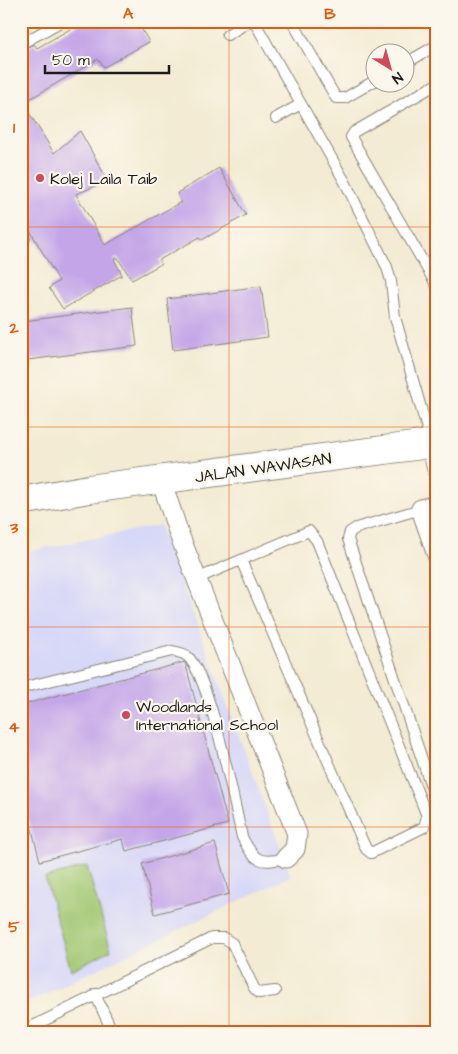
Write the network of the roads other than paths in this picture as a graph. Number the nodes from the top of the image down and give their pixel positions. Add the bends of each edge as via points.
1 (62, 21) edge
2 (250, 21) edge
3 (254, 21) edge
4 (292, 21) edge
5 (227, 35) dead end
6 (21, 44) edge
7 (437, 45) edge
8 (416, 57) edge
9 (437, 84) edge
10 (366, 86) edge
11 (301, 104) junction
12 (276, 118) dead end
13 (21, 232) edge
14 (21, 249) edge
15 (437, 286) edge
16 (435, 453) edge
17 (161, 480) junction
18 (21, 485) edge
19 (89, 490) junction
20 (21, 501) edge
21 (429, 507) edge
22 (437, 555) edge
23 (241, 560) junction
24 (196, 579) junction
25 (21, 688) edge
26 (437, 804) edge
27 (286, 858) joint
28 (276, 991) dead end
29 (95, 994) junction
30 (21, 1032) edge
31 (113, 1033) edge

1 - 6 lane
2 - 5 lane
3 - 11 lane
4 - 10 lane via 336,98 345,98
7 - 8 lane
9 - 15 lane via 354,132 351,137
11 - 12 lane
11 - 16 lane via 387,267 395,317
13 - 14 lane via 25,238
16 - 17 street, JALAN WAWASAN
17 - 19 street, JALAN WAWASAN
17 - 24 street
18 - 19 street
19 - 20 street
21 - 22 street
21 - 26 lane via 356,528 348,539
23 - 23 lane via 308,531 314,534 427,816 424,827 371,853 366,849
23 - 24 lane
24 - 27 street via 297,834 295,849
25 - 27 lane via 172,651 186,655 197,671 208,698 242,837 257,858 266,862
28 - 29 lane via 259,994 232,943 224,938 212,938
29 - 30 lane
29 - 31 lane

